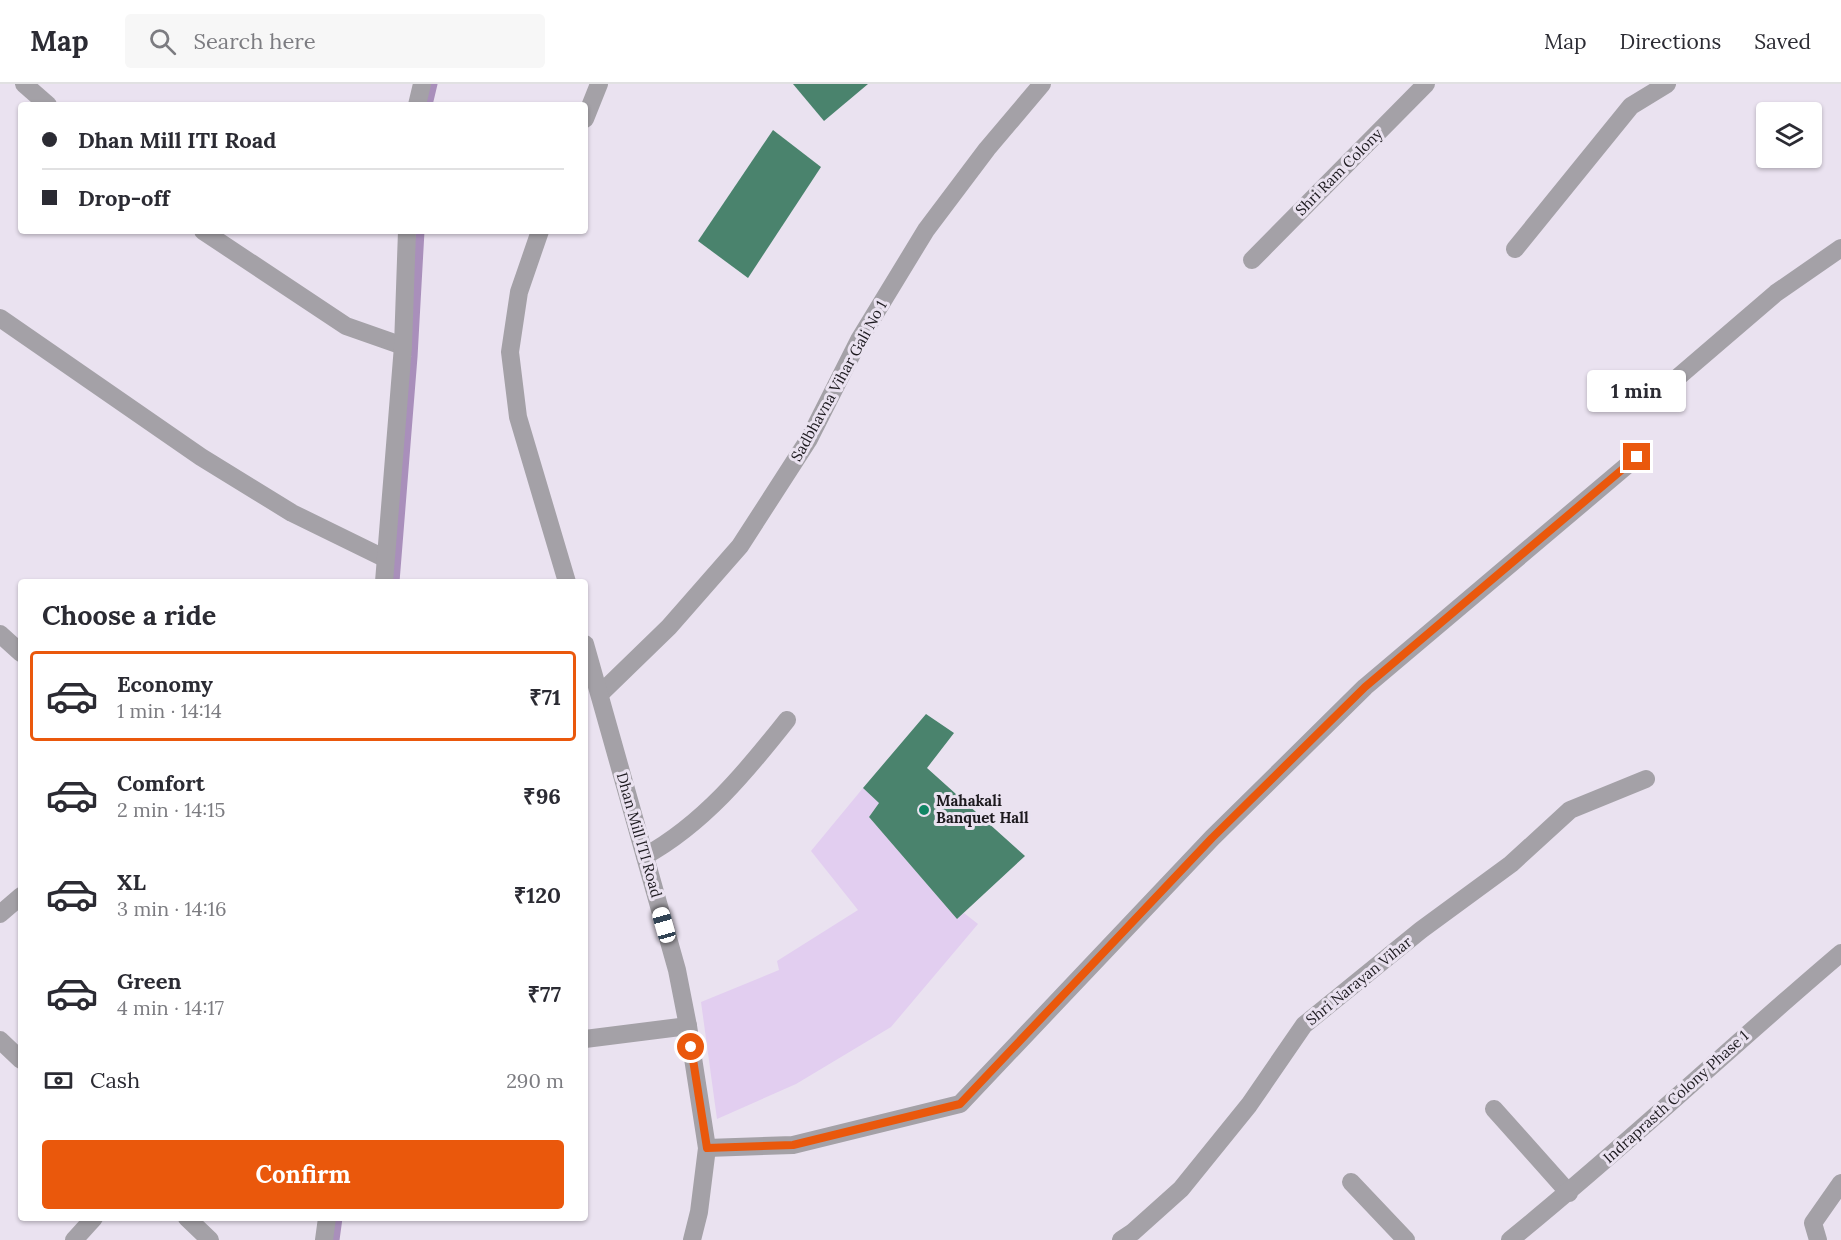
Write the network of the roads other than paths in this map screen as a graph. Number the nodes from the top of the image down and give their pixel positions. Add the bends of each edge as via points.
1 (24, 84) edge
2 (422, 84) edge
3 (599, 84) edge
4 (1041, 84) edge
5 (1426, 84) edge
6 (1667, 84) edge
7 (45, 102) edge
8 (418, 102) edge
9 (588, 111) edge
10 (207, 234) edge
11 (407, 234) edge
12 (539, 234) edge
13 (1841, 248) edge
14 (1515, 249) dead end
15 (1252, 260) dead end
16 (0, 318) edge
17 (403, 346) junction
18 (1663, 390) dead end
19 (1637, 457) dead end
20 (384, 558) junction
21 (384, 579) edge
22 (566, 579) edge
23 (0, 634) edge
24 (18, 650) edge
25 (588, 654) edge
26 (600, 694) junction
27 (787, 720) dead end
28 (1646, 779) dead end
29 (645, 856) junction
30 (18, 899) edge
31 (0, 914) edge
32 (1841, 953) edge
33 (688, 1026) junction
34 (588, 1039) edge
35 (0, 1040) edge
36 (18, 1057) edge
37 (1494, 1109) dead end
38 (707, 1148) junction
39 (1352, 1182) dead end
40 (1841, 1183) edge
41 (1569, 1192) junction
42 (91, 1221) edge
43 (190, 1221) edge
44 (327, 1221) edge
45 (74, 1240) edge
46 (210, 1240) edge
47 (324, 1240) edge
48 (692, 1240) edge
49 (1121, 1240) edge
50 (1406, 1240) edge
51 (1510, 1240) edge
52 (1818, 1240) edge

1 - 7 street
2 - 8 street
3 - 9 street
4 - 26 street, Sadbhavna Vihar Gali No 1 via 926,230 859,340 809,439 740,546 669,627
5 - 15 street, Shri Ram Colony
6 - 14 street via 1631,106
10 - 17 street via 346,326
11 - 17 street
12 - 22 street via 519,292 510,352 518,417
13 - 18 street via 1776,293
16 - 20 street via 201,457 292,513
17 - 20 street
19 - 38 street via 1365,687 1212,838 960,1104 793,1145
20 - 21 street
23 - 24 street
25 - 26 street, Dhan Mill ITI Road
26 - 29 street, Dhan Mill ITI Road
27 - 29 street via 717,801 675,840
28 - 49 street, Shri Narayan Vihar via 1570,810 1511,864 1421,930 1304,1025 1249,1105 1181,1189
29 - 33 street, Dhan Mill ITI Road via 677,970
30 - 31 street
32 - 41 street, Indraprasth Colony Phase 1
33 - 34 street
33 - 38 street, Dhan Mill ITI Road
35 - 36 street
37 - 41 street
38 - 48 street, Dhan Mill ITI Road
39 - 50 street
40 - 52 street via 1813,1224
41 - 51 street, Indraprasth Colony Phase 1
42 - 45 street
43 - 46 street
44 - 47 street

